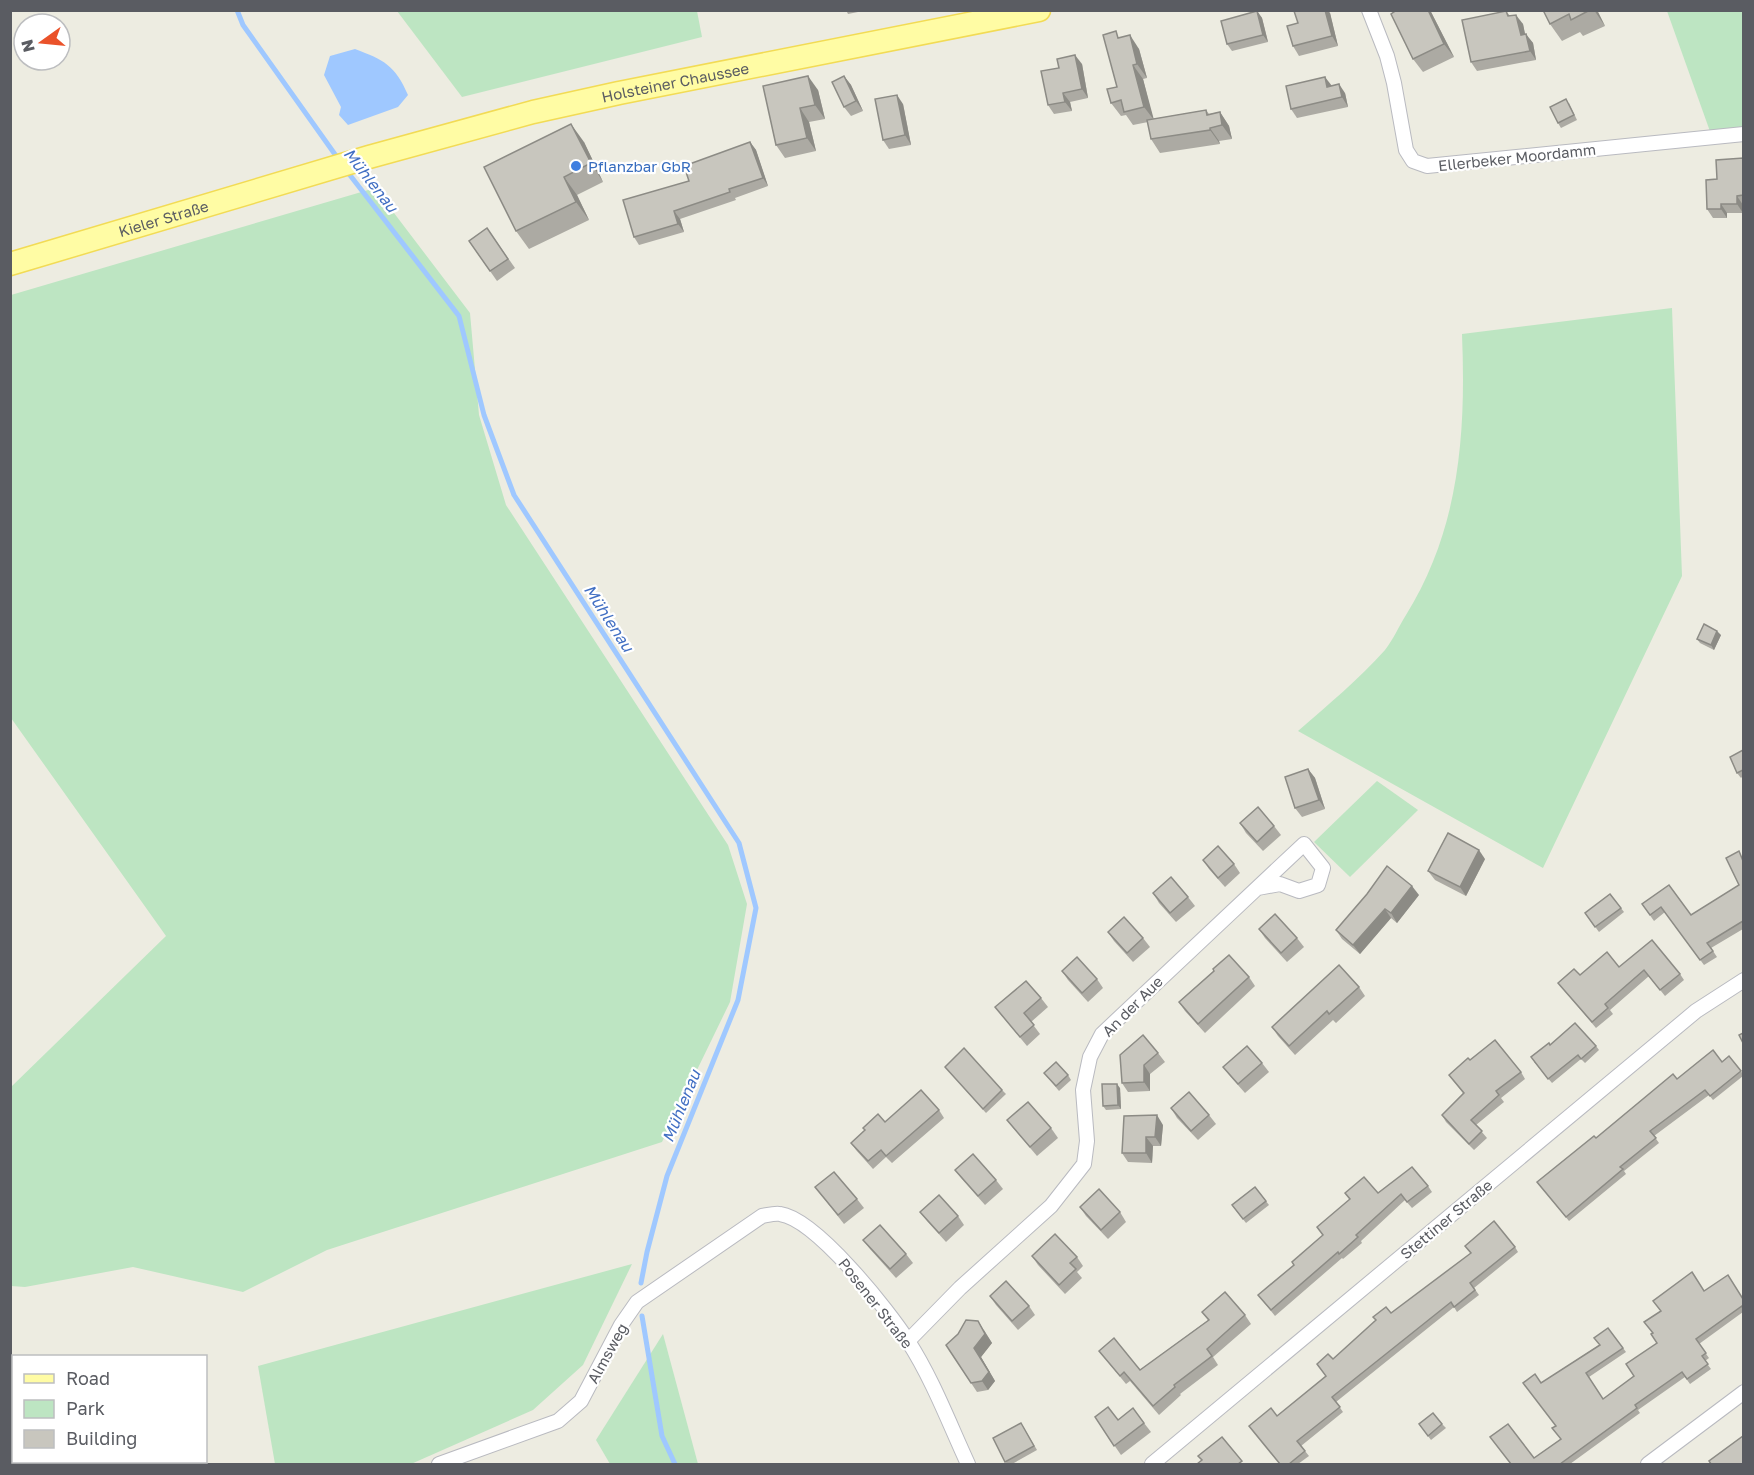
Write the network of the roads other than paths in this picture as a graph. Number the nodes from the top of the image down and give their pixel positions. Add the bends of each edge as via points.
1 (1369, 10) edge
2 (1035, 11) edge
3 (1743, 134) edge
4 (316, 173) joint
5 (10, 264) edge
6 (1258, 888) junction
7 (1743, 980) edge
8 (762, 1216) joint
9 (908, 1341) junction
10 (1743, 1392) edge
11 (439, 1464) edge
12 (968, 1464) edge
13 (1152, 1464) edge
14 (1648, 1464) edge

1 - 3 street, Ellerbeker Moordamm via 1387,56 1406,150 1413,161 1427,166
2 - 4 main road, Holsteiner Chaussee via 533,112
4 - 5 main road, Kieler Straße
6 - 6 street, An der Aue via 1304,844 1323,868 1318,885 1299,891 1281,884
6 - 9 street, An der Aue via 1102,1034 1090,1057 1083,1090 1087,1141 1084,1164 1051,1206
7 - 13 street, Stettiner Straße via 1689,1016
8 - 9 street, Posener Straße via 780,1214 798,1221 820,1239 855,1273
8 - 11 street, Almsweg via 637,1302 580,1401 558,1421
9 - 12 street, Posener Straße
10 - 14 street

